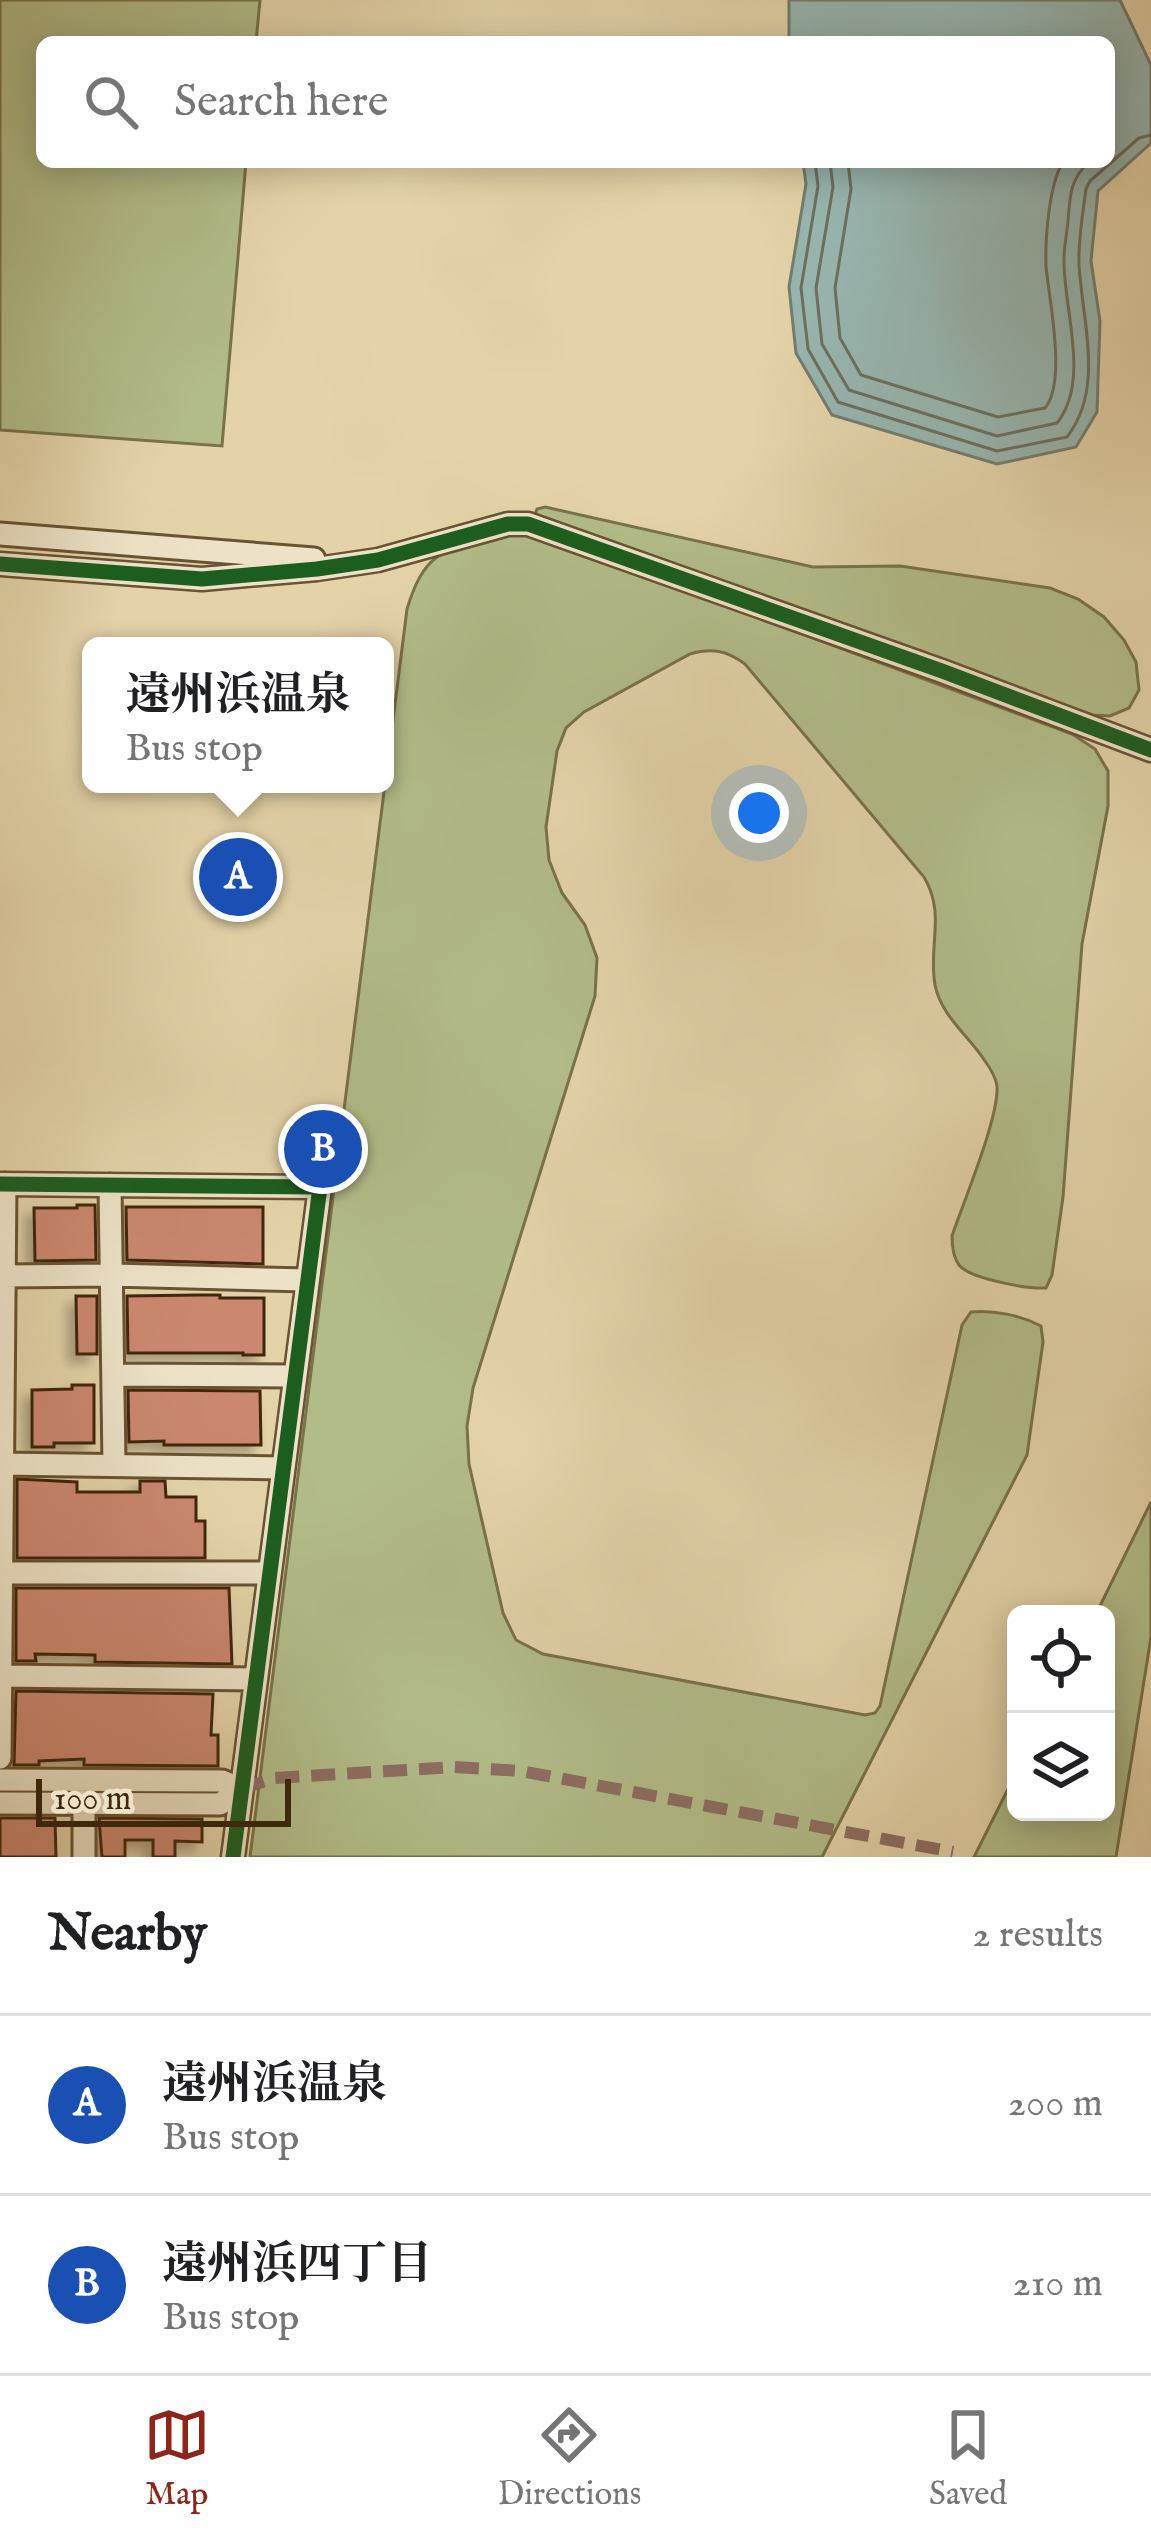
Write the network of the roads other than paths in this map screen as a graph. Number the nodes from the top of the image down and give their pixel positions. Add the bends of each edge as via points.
1 (0, 534) edge
2 (357, 562) junction
3 (0, 564) edge
4 (1151, 750) edge
5 (3, 1184) edge
6 (110, 1185) junction
7 (112, 1275) junction
8 (4, 1276) junction
9 (308, 1280) junction
10 (113, 1375) junction
11 (295, 1376) junction
12 (1, 1464) edge
13 (114, 1464) junction
14 (283, 1468) junction
15 (269, 1573) junction
16 (2, 1574) edge
17 (1, 1676) edge
18 (255, 1679) junction
19 (0, 1758) edge
20 (0, 1780) edge
21 (241, 1789) junction
22 (84, 1792) junction
23 (0, 1803) edge
24 (84, 1857) edge
25 (232, 1857) edge

1 - 2 street
2 - 3 street via 202,579
2 - 4 street via 528,524
5 - 6 street
5 - 8 street
6 - 7 street
6 - 9 street via 320,1187
7 - 8 street
7 - 9 street
7 - 10 street
8 - 12 street
9 - 11 street
10 - 11 street
10 - 13 street
11 - 14 street
12 - 13 street
12 - 16 street
13 - 14 street
14 - 15 street
15 - 16 street
15 - 18 street
16 - 17 street
17 - 18 street
17 - 19 street
18 - 21 street
20 - 22 street
21 - 22 street via 220,1804
21 - 25 street
22 - 23 street
22 - 24 street

